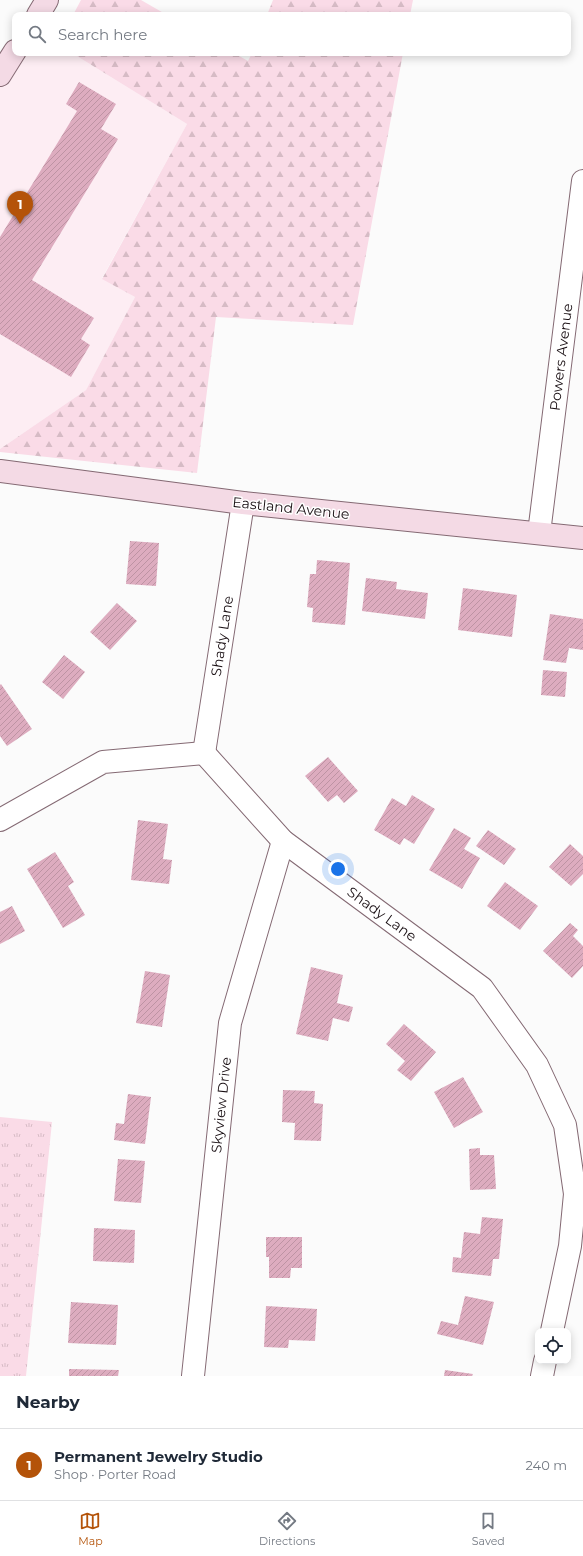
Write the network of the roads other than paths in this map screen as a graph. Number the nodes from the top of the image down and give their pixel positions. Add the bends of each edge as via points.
1 (47, 0) edge
2 (40, 12) edge
3 (12, 56) edge
4 (0, 75) edge
5 (583, 181) edge
6 (0, 471) edge
7 (243, 503) junction
8 (539, 534) junction
9 (583, 538) edge
10 (204, 753) junction
11 (0, 820) edge
12 (283, 841) junction
13 (553, 1328) edge
14 (545, 1364) edge
15 (193, 1376) edge
16 (542, 1376) edge

1 - 2 street
3 - 4 street
5 - 8 street, Powers Avenue
6 - 7 street, Eastland Avenue
7 - 8 street, Eastland Avenue
7 - 10 street, Shady Lane
8 - 9 street, Eastland Avenue
10 - 11 street via 103,762
10 - 12 street, Shady Lane
12 - 13 street, Shady Lane via 482,988 537,1066 565,1125 575,1194 570,1246
12 - 15 street, Skyview Drive via 230,1023
14 - 16 street

